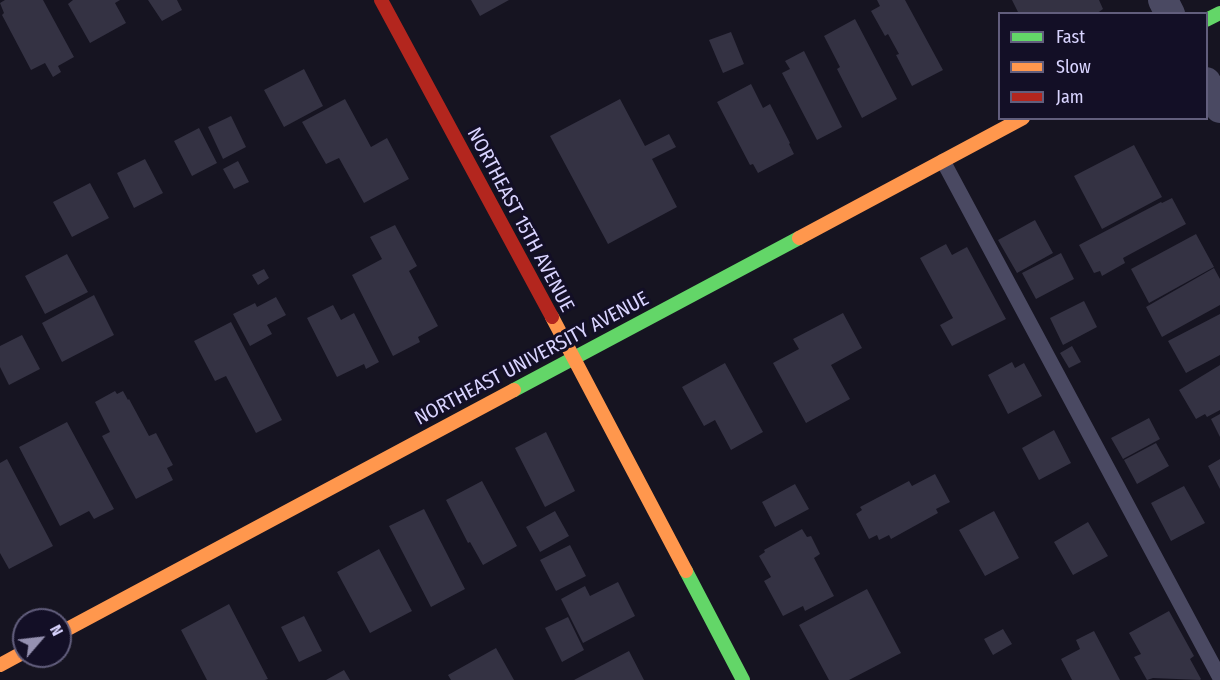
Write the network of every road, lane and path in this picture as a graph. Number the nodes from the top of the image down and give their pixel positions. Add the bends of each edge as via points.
1 (381, 0) edge
2 (1208, 86) edge
3 (1220, 108) edge
4 (1019, 120) edge
5 (943, 161) junction
6 (573, 359) junction
7 (72, 627) edge
8 (1220, 678) edge
9 (743, 680) edge

1 - 6 main road, NORTHEAST 15TH AVENUE
2 - 3 street
4 - 5 main road, NORTHEAST UNIVERSITY AVENUE
5 - 6 main road, NORTHEAST UNIVERSITY AVENUE
5 - 8 lane
6 - 7 main road, NORTHEAST UNIVERSITY AVENUE
6 - 9 main road, NORTHEAST 15TH AVENUE

